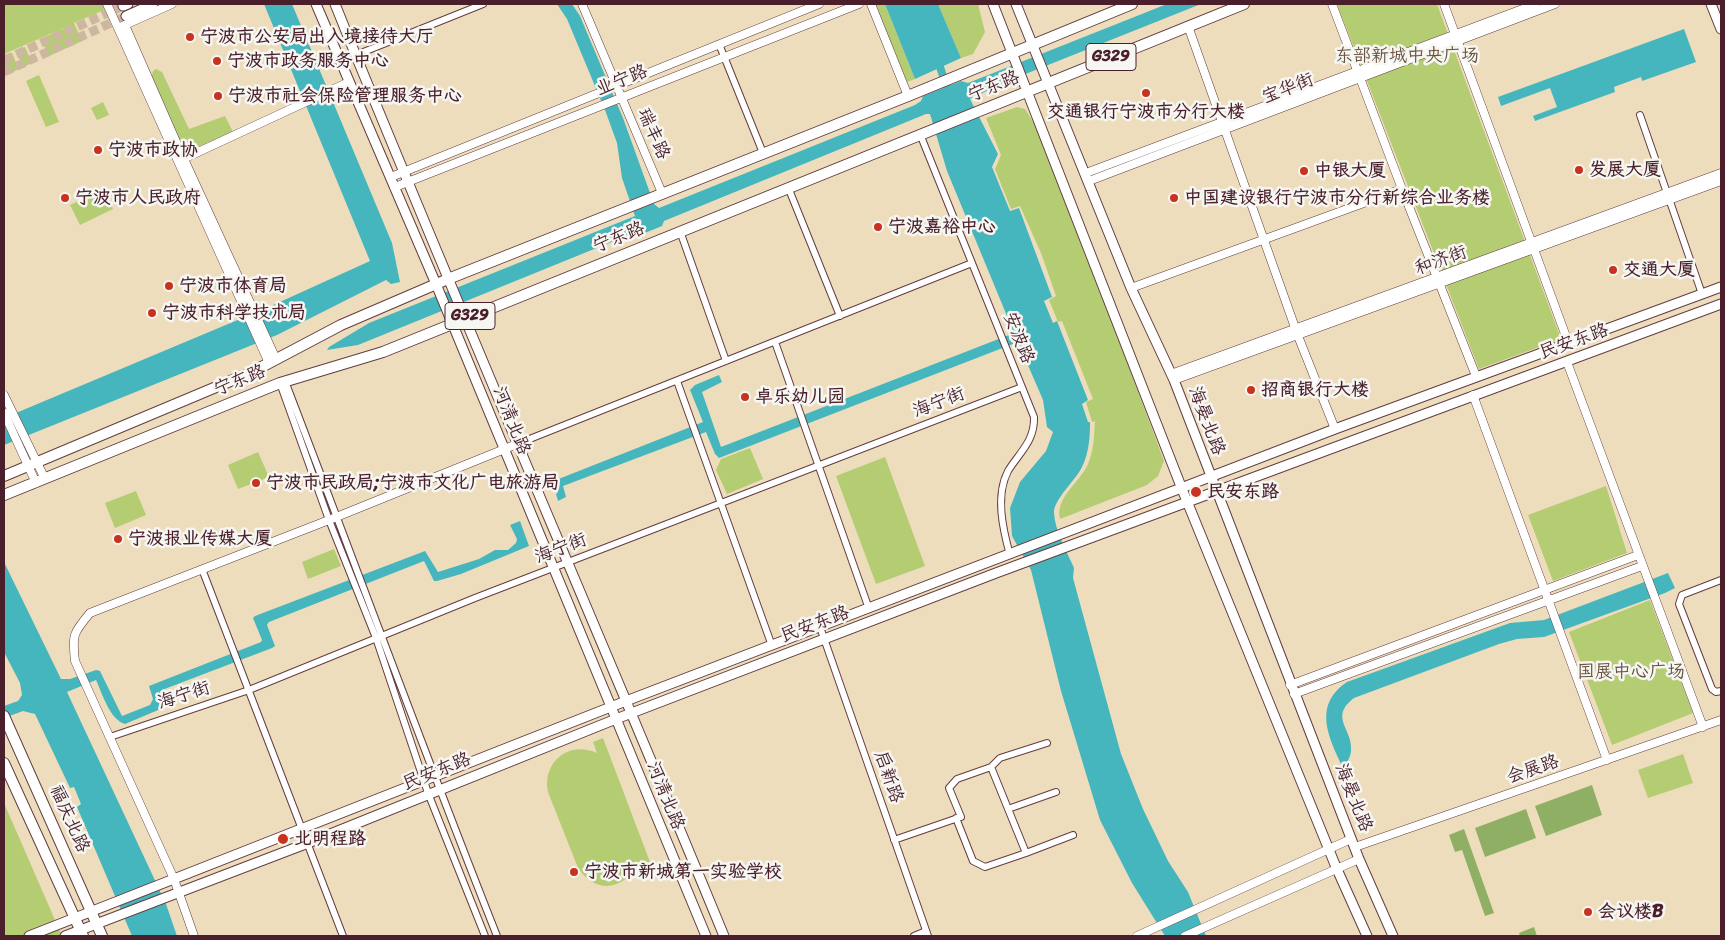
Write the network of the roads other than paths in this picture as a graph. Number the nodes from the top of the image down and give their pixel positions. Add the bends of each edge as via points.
1 (107, 4) edge
2 (153, 4) edge
3 (172, 4) edge
4 (316, 4) edge
5 (335, 4) edge
6 (482, 4) edge
7 (582, 4) edge
8 (819, 4) edge
9 (859, 4) edge
10 (871, 4) edge
11 (993, 4) edge
12 (1016, 4) edge
13 (1132, 4) edge
14 (1244, 4) edge
15 (1332, 4) edge
16 (1444, 4) edge
17 (1536, 4) edge
18 (1555, 4) edge
19 (1712, 4) edge
20 (123, 23) junction
21 (1188, 26) junction
22 (1721, 29) edge
23 (1457, 38) junction
24 (719, 44) junction
25 (1032, 44) junction
26 (1012, 52) junction
27 (356, 55) junction
28 (724, 57) junction
29 (1360, 74) junction
30 (1049, 83) junction
31 (350, 84) junction
32 (616, 86) junction
33 (1028, 91) junction
34 (908, 96) junction
35 (621, 98) junction
36 (1640, 115) dead end
37 (1224, 125) junction
38 (920, 134) junction
39 (763, 153) junction
40 (182, 162) junction
41 (404, 172) junction
42 (1721, 173) edge
43 (391, 177) junction
44 (1087, 177) junction
45 (408, 182) junction
46 (1721, 182) edge
47 (395, 187) junction
48 (788, 187) junction
49 (1402, 189) junction
50 (662, 193) junction
51 (1668, 197) junction
52 (680, 231) junction
53 (1263, 240) junction
54 (1533, 247) junction
55 (972, 263) junction
56 (448, 279) junction
57 (1440, 281) junction
58 (436, 284) junction
59 (1721, 287) edge
60 (1131, 288) junction
61 (1702, 294) junction
62 (1721, 304) edge
63 (840, 316) junction
64 (465, 318) junction
65 (453, 323) junction
66 (1297, 333) junction
67 (775, 342) junction
68 (1568, 342) junction
69 (273, 361) junction
70 (726, 361) junction
71 (1567, 362) junction
72 (1476, 376) junction
73 (1172, 377) junction
74 (676, 381) junction
75 (283, 382) junction
76 (1022, 388) junction
77 (4, 395) edge
78 (1473, 395) junction
79 (4, 413) edge
80 (1335, 429) junction
81 (517, 444) junction
82 (505, 449) junction
83 (32, 464) junction
84 (818, 466) junction
85 (4, 476) edge
86 (1210, 478) junction
87 (40, 481) junction
88 (1182, 489) junction
89 (1216, 490) junction
90 (4, 496) edge
91 (1187, 501) junction
92 (720, 503) junction
93 (333, 519) junction
94 (1010, 555) junction
95 (1638, 555) junction
96 (567, 562) junction
97 (1642, 566) junction
98 (554, 567) junction
99 (202, 569) junction
100 (1721, 580) edge
101 (1544, 590) junction
102 (1548, 599) junction
103 (869, 608) junction
104 (820, 627) junction
105 (380, 637) junction
106 (824, 639) junction
107 (772, 646) junction
108 (1292, 689) junction
109 (249, 690) junction
110 (1721, 691) edge
111 (626, 702) junction
112 (612, 707) junction
113 (632, 712) junction
114 (4, 716) edge
115 (616, 719) junction
116 (1721, 720) edge
117 (1702, 727) junction
118 (110, 737) junction
119 (1047, 743) dead end
120 (1607, 760) junction
121 (4, 763) edge
122 (991, 767) junction
123 (434, 777) junction
124 (424, 781) junction
125 (439, 789) junction
126 (1056, 792) dead end
127 (428, 793) junction
128 (1008, 809) junction
129 (956, 818) junction
130 (302, 828) junction
131 (1073, 835) dead end
132 (894, 840) junction
133 (308, 843) junction
134 (1353, 843) junction
135 (1329, 848) junction
136 (1026, 852) junction
137 (1359, 859) junction
138 (1336, 868) junction
139 (174, 879) junction
140 (179, 892) junction
141 (92, 912) junction
142 (76, 918) junction
143 (98, 924) junction
144 (82, 933) edge
145 (927, 934) edge
146 (29, 936) edge
147 (65, 936) edge
148 (102, 936) edge
149 (194, 936) edge
150 (343, 936) edge
151 (485, 936) edge
152 (497, 936) edge
153 (706, 936) edge
154 (724, 936) edge
155 (914, 936) edge
156 (1137, 936) edge
157 (1185, 936) edge
158 (1367, 936) edge
159 (1393, 936) edge

1 - 20 street
2 - 20 main road
3 - 20 street
4 - 31 main road, 河清北路
5 - 27 main road, 河清北路
6 - 27 street
7 - 32 street, 瑞丰路
8 - 24 street, 业宁路
9 - 28 street, 业宁路
10 - 34 street
11 - 26 main road
12 - 25 main road, 海晏北路
13 - 25 main road, 宁东路 / G329
14 - 21 main road, 宁东路 / G329
15 - 29 street
16 - 23 street
17 - 23 street, 宝华街
18 - 23 street, 宝华街
19 - 22 main road
20 - 40 street
21 - 30 main road, 宁东路 / G329
21 - 37 street
23 - 29 street, 宝华街
23 - 54 street
24 - 28 street
24 - 32 street, 业宁路
25 - 26 main road, 宁东路 / G329
25 - 30 main road, 海晏北路
26 - 33 main road
26 - 34 main road, 宁东路 / G329
27 - 41 main road, 河清北路
28 - 35 street, 业宁路
28 - 39 street
29 - 37 street, 宝华街
29 - 49 street
30 - 33 main road, 宁东路 / G329
30 - 44 main road, 海晏北路
31 - 40 street
31 - 43 main road, 河清北路
32 - 35 street, 瑞丰路
32 - 41 street, 业宁路
33 - 38 main road, 宁东路 / G329
33 - 88 main road
34 - 39 main road, 宁东路 / G329
35 - 45 street, 业宁路
35 - 50 street, 瑞丰路
36 - 51 street
37 - 44 street, 宝华街
37 - 53 street
38 - 48 main road, 宁东路 / G329
38 - 55 street, 安波路
39 - 50 main road, 宁东路 / G329
40 - 69 street
41 - 43 street, 业宁路
41 - 45 main road, 河清北路
42 - 51 street, 和济街
43 - 47 main road, 河清北路
44 - 60 main road, 海晏北路
45 - 47 street, 业宁路
45 - 56 main road, 河清北路
46 - 51 street, 和济街
47 - 58 main road, 河清北路
48 - 52 main road, 宁东路 / G329
48 - 63 street
49 - 53 street
49 - 57 street
50 - 56 main road, 宁东路 / G329
51 - 54 street, 和济街
51 - 61 street
52 - 64 main road, 宁东路 / G329
52 - 70 street
53 - 60 street
53 - 66 street
54 - 57 street, 和济街
54 - 68 street
55 - 63 street
55 - 76 street, 安波路
56 - 58 main road, 宁东路 / G329
56 - 64 main road, 河清北路
57 - 66 street, 和济街
57 - 72 street
58 - 65 main road, 河清北路
58 - 69 main road, 宁东路 / G329 via 341,325
59 - 61 main road, 民安东路
60 - 73 main road, 海晏北路
61 - 68 main road, 民安东路
62 - 71 main road, 民安东路
63 - 67 street
64 - 65 main road, 宁东路 / G329
64 - 81 main road, 河清北路
65 - 75 main road, 宁东路 / G329 via 383,352
65 - 82 main road, 河清北路
66 - 73 street, 和济街
66 - 80 street
67 - 70 street
67 - 84 street
68 - 72 main road, 民安东路
69 - 83 main road, 宁东路 / G329
70 - 74 street
71 - 78 main road, 民安东路
71 - 95 street
72 - 80 main road, 民安东路
73 - 86 main road, 海晏北路
74 - 81 street
74 - 92 street
75 - 87 main road, 宁东路 / G329
75 - 93 street
76 - 84 street, 海宁街
76 - 94 street, 安波路 via 1034,424 1027,445 1005,478 1002,520
77 - 83 street
78 - 89 main road, 民安东路
78 - 101 street
79 - 83 street
80 - 86 main road, 民安东路
81 - 82 street
81 - 96 main road, 河清北路
82 - 93 street
82 - 98 main road, 河清北路
83 - 85 main road, 宁东路 / G329
83 - 87 street
84 - 92 street, 海宁街
84 - 103 street
86 - 88 main road, 民安东路
86 - 89 main road, 海晏北路
87 - 90 main road, 宁东路 / G329
88 - 91 main road
88 - 94 main road, 民安东路
89 - 91 main road, 民安东路
89 - 108 main road, 海晏北路
91 - 106 main road, 民安东路
91 - 135 main road
92 - 96 street, 海宁街
92 - 107 street
93 - 99 street
93 - 105 street
94 - 103 main road, 民安东路
95 - 97 street
95 - 101 street
96 - 98 street, 海宁街
96 - 111 main road, 河清北路
97 - 102 street
97 - 117 street
98 - 105 street, 海宁街
98 - 112 main road, 河清北路
99 - 109 street
99 - 118 street via 90,613 72,638 75,661
100 - 110 street via 1682,595 1679,604 1712,689
101 - 102 street
101 - 108 street
102 - 108 street
102 - 120 street
103 - 104 main road, 民安东路
104 - 106 street, 启新路
104 - 107 main road, 民安东路
105 - 109 street, 海宁街
105 - 123 street
105 - 124 street
106 - 113 main road, 民安东路
106 - 132 street, 启新路
107 - 111 main road, 民安东路
108 - 134 main road, 海晏北路
109 - 118 street, 海宁街
109 - 130 street
111 - 112 main road, 民安东路
111 - 113 main road, 河清北路
112 - 115 main road, 河清北路
112 - 123 main road, 民安东路
113 - 115 main road, 民安东路
113 - 154 main road, 河清北路
114 - 141 main road, 福庆北路
115 - 125 main road, 民安东路
115 - 153 main road, 河清北路
116 - 117 street, 会展路
117 - 120 street, 会展路
118 - 139 street
119 - 122 street via 1000,758
120 - 134 street, 会展路
121 - 142 main road, 福庆北路
122 - 128 street
122 - 129 street via 957,779 949,788 961,817
123 - 124 main road, 民安东路
123 - 125 street
124 - 127 street
124 - 130 main road, 民安东路
125 - 127 main road, 民安东路
125 - 152 street
126 - 128 street
127 - 133 main road, 民安东路
127 - 151 street
128 - 136 street
129 - 132 street
129 - 136 street via 973,861 985,867
130 - 133 street
130 - 139 main road, 民安东路
131 - 136 street
132 - 145 street, 启新路
133 - 140 main road, 民安东路
133 - 150 street
134 - 135 street, 会展路
134 - 137 main road, 海晏北路
135 - 138 main road
135 - 156 street, 会展路
137 - 138 street
137 - 159 main road, 海晏北路
138 - 157 street
138 - 158 main road
139 - 140 street
139 - 141 main road, 民安东路
140 - 143 main road, 民安东路
140 - 149 street
141 - 142 main road, 民安东路
141 - 143 main road, 福庆北路
142 - 144 main road, 福庆北路
142 - 146 main road, 民安东路
143 - 144 main road, 民安东路
143 - 148 main road, 福庆北路
144 - 147 main road, 民安东路
145 - 155 street

